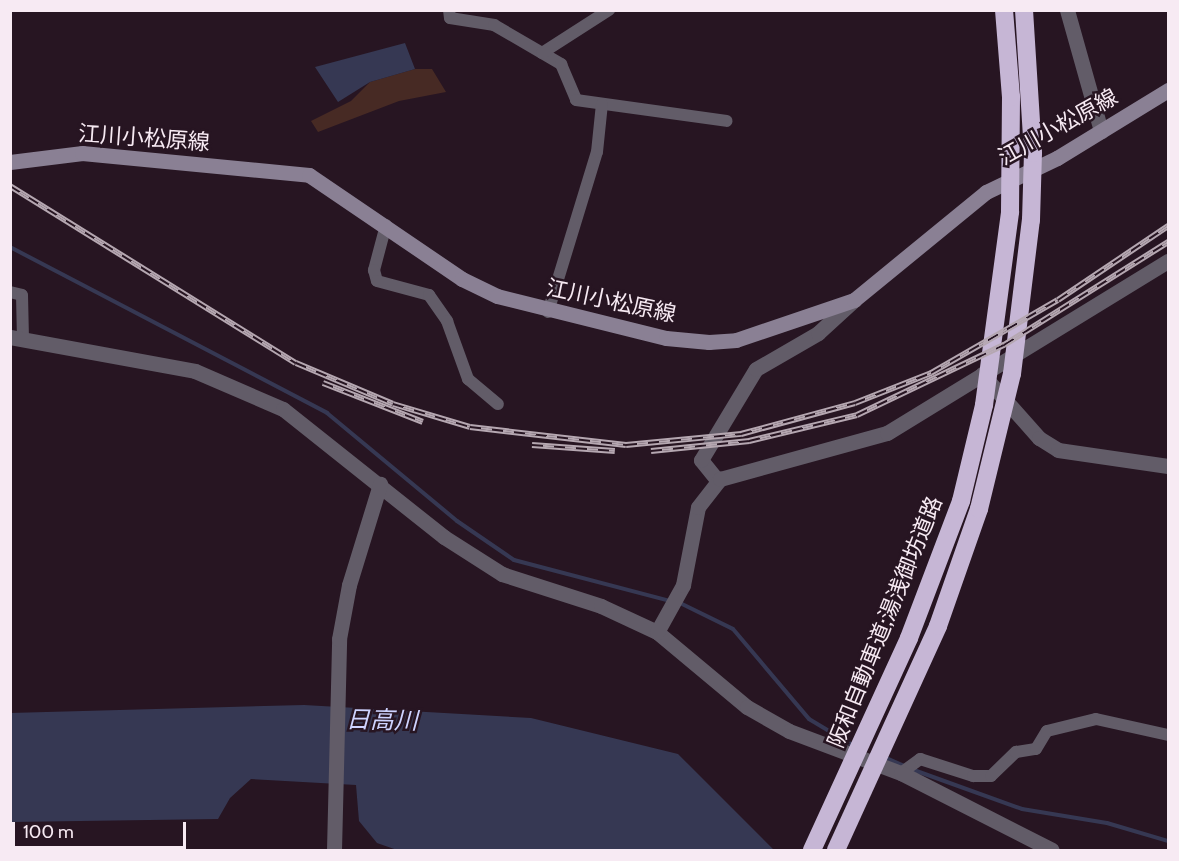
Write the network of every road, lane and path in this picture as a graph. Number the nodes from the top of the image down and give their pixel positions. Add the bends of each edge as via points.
1 (449, 10) edge
2 (609, 10) edge
3 (1004, 10) edge
4 (1024, 10) edge
5 (1067, 10) edge
6 (542, 53) junction
7 (1168, 90) edge
8 (602, 104) junction
9 (727, 122) dead end
10 (1101, 131) junction
11 (10, 162) edge
12 (386, 225) junction
13 (1168, 261) edge
14 (10, 292) edge
15 (854, 300) junction
16 (549, 312) junction
17 (16, 338) edge
18 (982, 374) junction
19 (498, 404) dead end
20 (1168, 466) edge
21 (718, 481) junction
22 (380, 484) junction
23 (657, 632) junction
24 (1168, 735) edge
25 (902, 773) junction
26 (334, 850) edge
27 (812, 850) edge
28 (836, 850) edge
29 (1052, 850) edge

1 - 6 street via 450,18 494,25
2 - 6 street
3 - 27 highway, 阪和自動車道;湯浅御坊道路 via 1011,149 999,315 962,501 894,676
4 - 28 highway, 阪和自動車道;湯浅御坊道路 via 1033,153 1022,309 979,509 938,626
5 - 10 street
6 - 8 street via 561,64 576,100
7 - 10 main road, 江川小松原線
8 - 9 street
8 - 16 street via 597,152
10 - 15 main road, 江川小松原線 via 986,192
11 - 12 main road, 江川小松原線 via 82,153 287,170 334,188
12 - 16 main road, 江川小松原線 via 462,279
12 - 19 street via 374,270 377,281 429,295 447,321 468,379
13 - 18 street
14 - 17 street via 22,295
15 - 16 main road, 江川小松原線 via 736,340 709,342
15 - 21 street via 818,333 756,369 701,460
17 - 22 street via 195,371 283,409
18 - 20 street via 1039,438 1058,450
18 - 21 street via 887,433
21 - 23 street via 698,507 683,585 670,615
22 - 23 street via 502,574 601,606
22 - 26 street via 349,585 338,661
23 - 25 street via 755,711 789,731
24 - 25 street via 1096,719 1047,731 1036,749 1016,752 991,776 973,776 920,759
25 - 29 street

